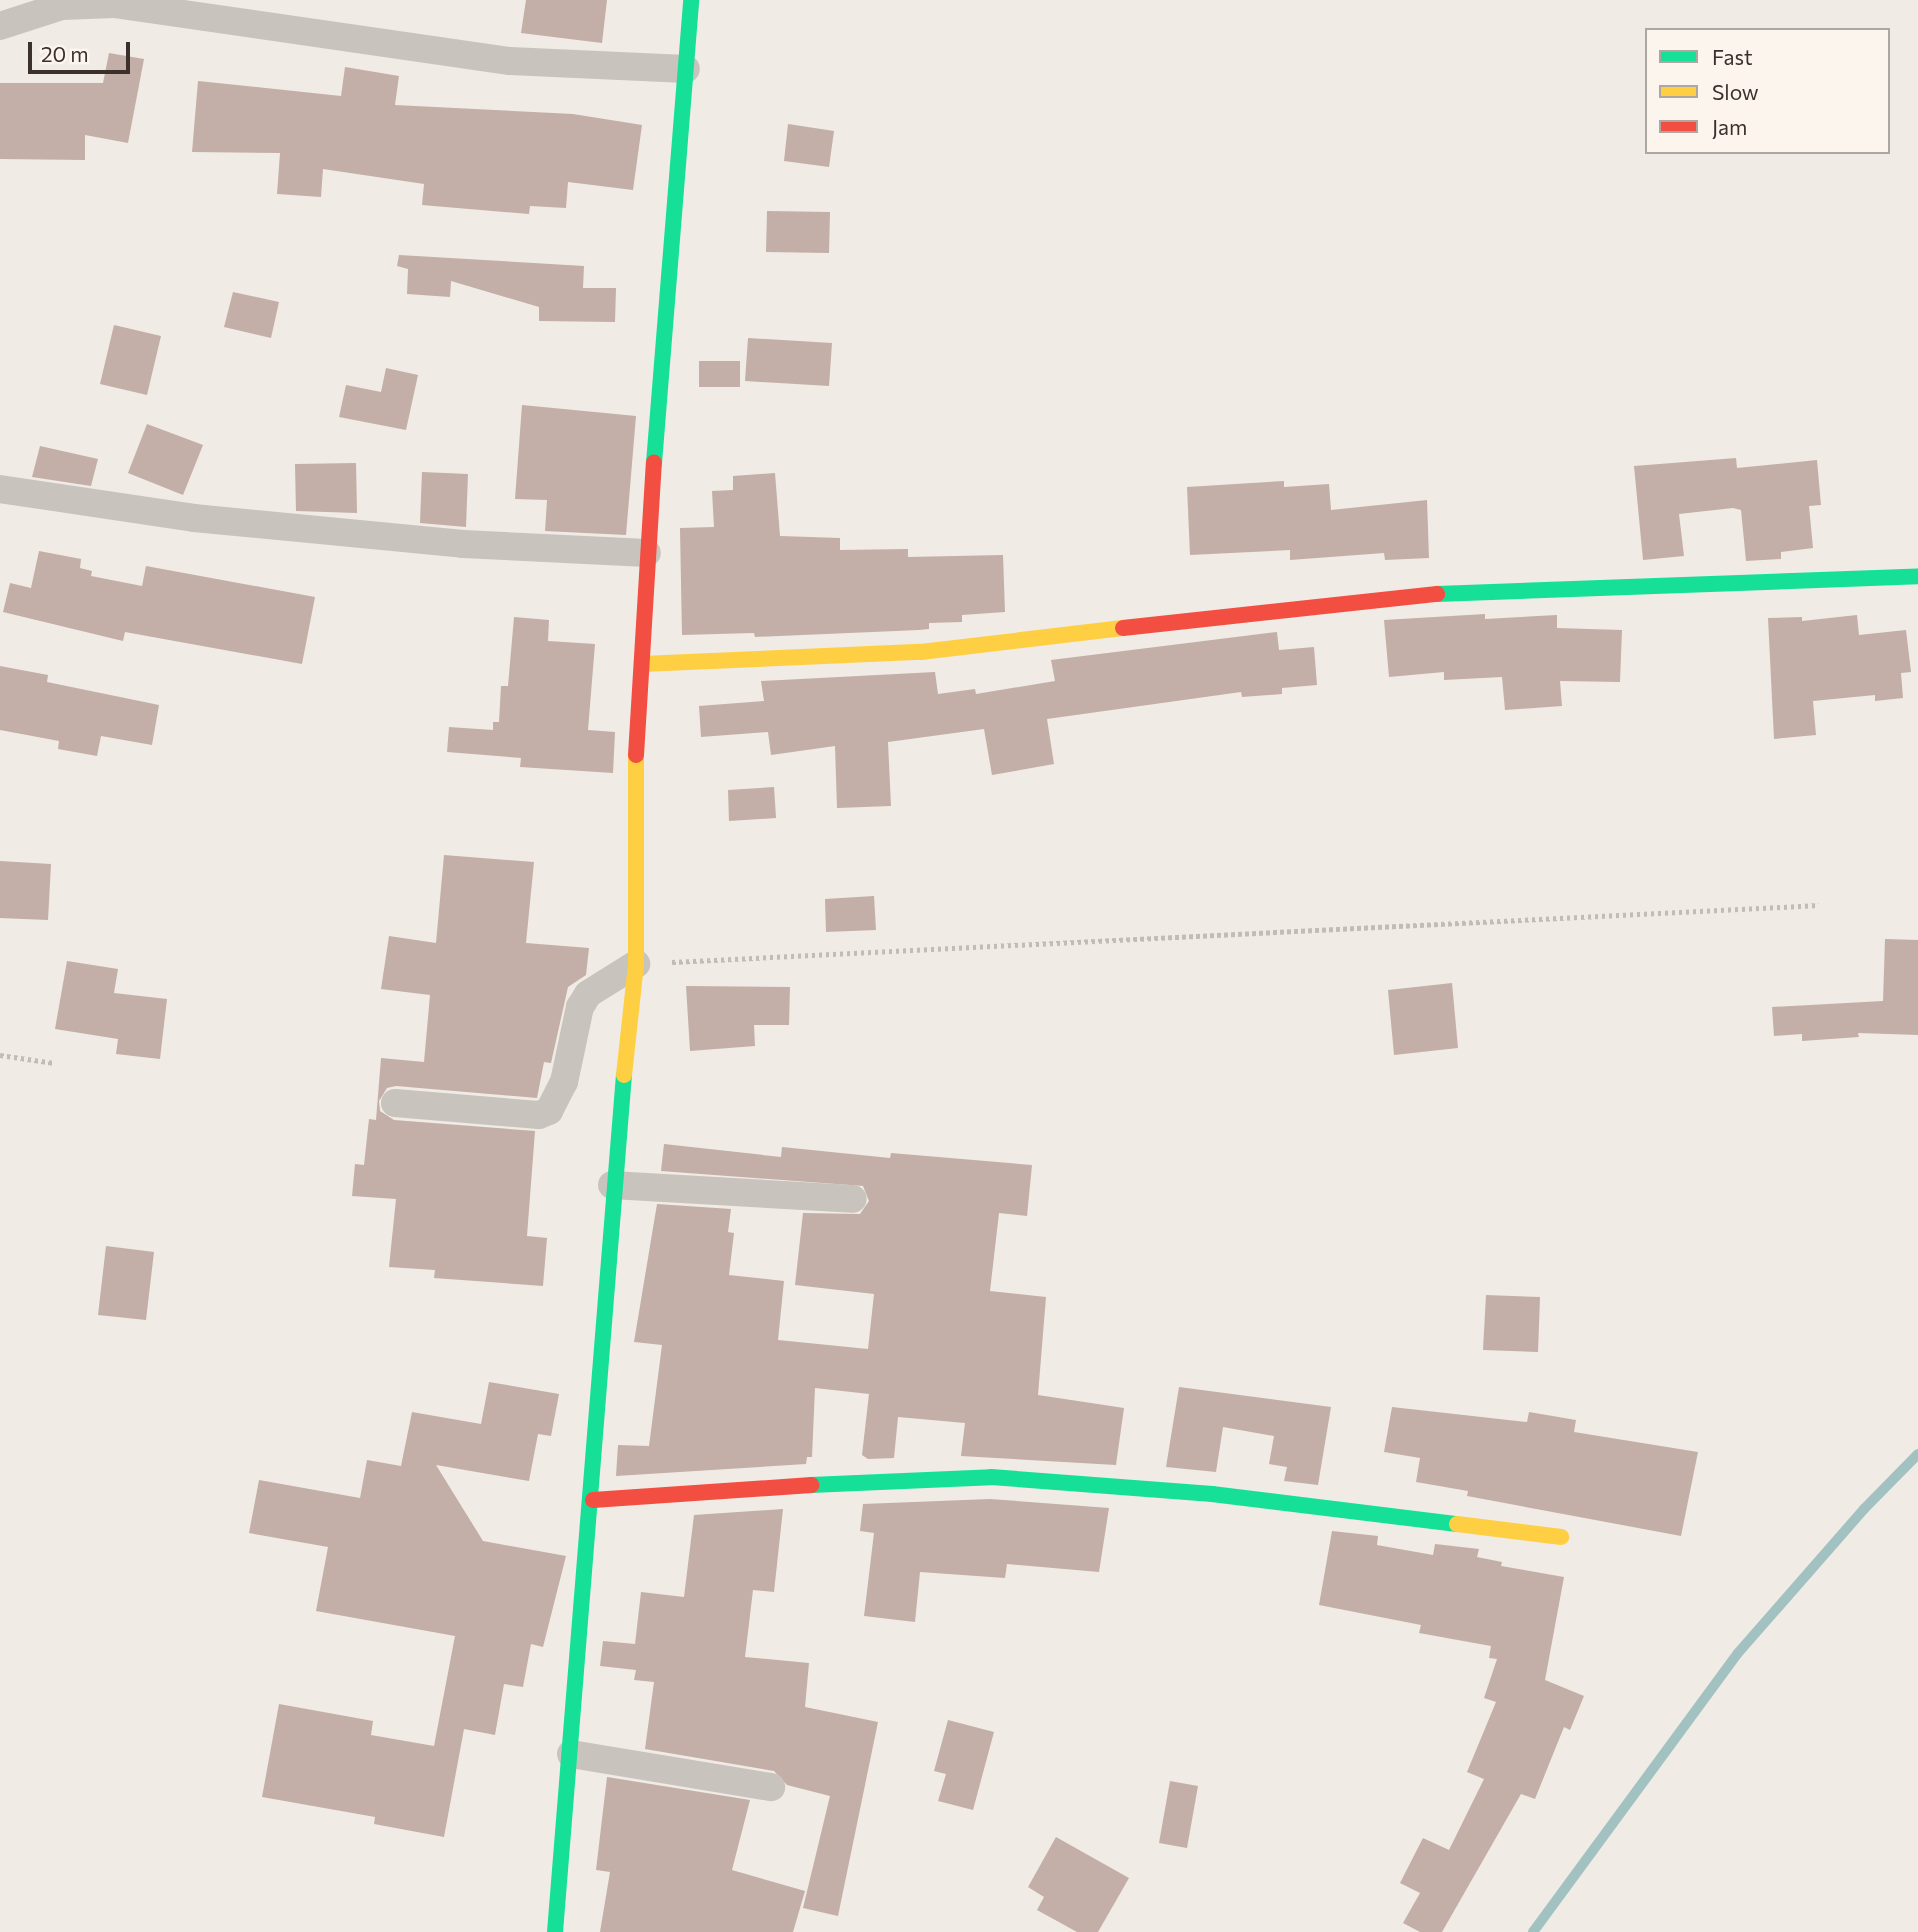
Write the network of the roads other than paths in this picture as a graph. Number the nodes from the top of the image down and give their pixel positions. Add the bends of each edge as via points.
1 (691, 0) edge
2 (62, 3) edge
3 (0, 26) edge
4 (686, 69) junction
5 (0, 489) edge
6 (647, 553) junction
7 (1918, 576) edge
8 (642, 664) junction
9 (636, 964) junction
10 (395, 1103) dead end
11 (612, 1185) junction
12 (853, 1199) dead end
13 (593, 1500) junction
14 (1561, 1536) dead end
15 (571, 1754) junction
16 (771, 1787) dead end
17 (555, 1932) edge

1 - 4 street
2 - 3 street
2 - 4 street via 114,5 510,61
4 - 6 street
5 - 6 street via 194,518 463,544
6 - 8 street
7 - 8 street via 1409,595 921,652
8 - 9 street via 634,787
9 - 10 street via 588,995 580,1007 564,1082 549,1111 539,1115
9 - 11 street
11 - 12 street
11 - 13 street
13 - 14 street via 887,1480 991,1478 1212,1494
13 - 15 street
15 - 16 street
15 - 17 street

